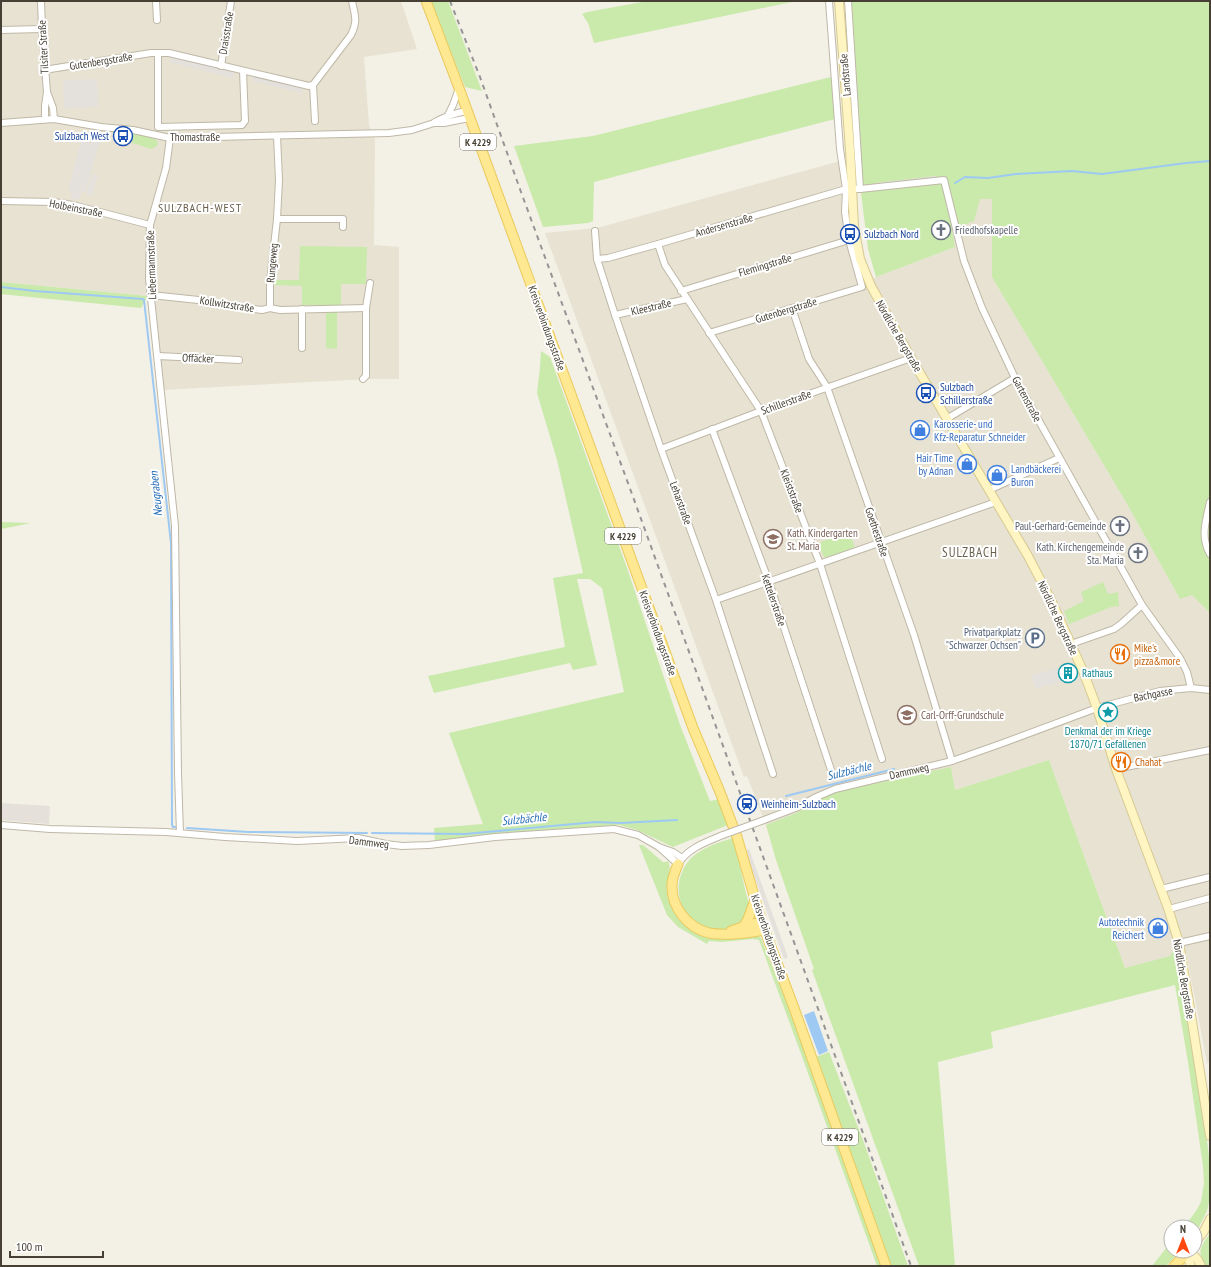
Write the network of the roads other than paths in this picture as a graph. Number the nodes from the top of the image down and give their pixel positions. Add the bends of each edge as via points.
1 (41, 1) edge
2 (156, 1) edge
3 (231, 1) edge
4 (352, 1) edge
5 (426, 1) edge
6 (829, 1) edge
7 (839, 1) edge
8 (848, 1) edge
9 (157, 20) dead end
10 (42, 29) junction
11 (1, 30) edge
12 (158, 53) junction
13 (221, 66) junction
14 (44, 70) junction
15 (243, 70) junction
16 (313, 85) junction
17 (459, 88) junction
18 (46, 92) junction
19 (448, 115) junction
20 (468, 115) junction
21 (45, 119) junction
22 (54, 119) junction
23 (315, 121) dead end
24 (1, 123) edge
25 (434, 123) junction
26 (277, 136) junction
27 (170, 138) junction
28 (850, 150) joint
29 (944, 180) joint
30 (853, 189) junction
31 (1, 201) edge
32 (277, 219) junction
33 (150, 225) junction
34 (343, 227) dead end
35 (595, 231) dead end
36 (849, 240) junction
37 (658, 244) junction
38 (597, 259) junction
39 (370, 283) dead end
40 (682, 291) junction
41 (151, 295) junction
42 (686, 299) junction
43 (270, 308) junction
44 (366, 308) junction
45 (792, 308) junction
46 (302, 309) junction
47 (615, 315) junction
48 (709, 333) junction
49 (302, 348) dead end
50 (158, 356) junction
51 (911, 358) junction
52 (239, 360) dead end
53 (1015, 378) junction
54 (364, 379) dead end
55 (827, 387) junction
56 (761, 411) junction
57 (948, 418) junction
58 (712, 428) junction
59 (661, 449) junction
60 (1060, 458) junction
61 (989, 490) junction
62 (996, 502) junction
63 (1210, 502) edge
64 (881, 543) junction
65 (1210, 554) edge
66 (820, 564) junction
67 (769, 582) junction
68 (716, 600) junction
69 (1142, 605) junction
70 (1071, 644) junction
71 (1191, 688) junction
72 (1210, 690) edge
73 (1097, 708) junction
74 (1210, 750) edge
75 (882, 759) dead end
76 (952, 761) junction
77 (1116, 769) junction
78 (832, 773) dead end
79 (773, 774) dead end
80 (1, 825) edge
81 (180, 833) junction
82 (680, 861) junction
83 (1210, 877) edge
84 (1161, 889) junction
85 (1210, 898) edge
86 (755, 900) junction
87 (1169, 909) junction
88 (744, 926) junction
89 (763, 926) junction
90 (727, 933) junction
91 (1210, 936) edge
92 (1179, 943) junction
93 (1210, 1136) edge
94 (1210, 1219) edge
95 (1203, 1232) edge
96 (886, 1266) edge

1 - 10 street, Tilsiter Straße
2 - 9 street
3 - 13 street, Draisstraße
4 - 16 street via 356,21 352,35
5 - 17 main road, Kreisverbindungsstraße / K 4229
6 - 30 street via 840,149
7 - 28 main road, Landstraße
8 - 30 street
10 - 11 street
10 - 14 street, Tilsiter Straße
12 - 13 street, Gutenbergstraße
12 - 14 street, Gutenbergstraße
12 - 15 street via 158,127 242,125 245,121
13 - 15 street, Gutenbergstraße
14 - 18 street, Tilsiter Straße
15 - 16 street, Gutenbergstraße via 305,86
16 - 23 street
17 - 19 street
17 - 20 main road, Kreisverbindungsstraße / K 4229
18 - 21 street, Tilsiter Straße
18 - 22 street, Tilsiter Straße via 53,108
19 - 20 street via 456,112
19 - 25 street
20 - 25 street via 444,123
20 - 86 main road, Kreisverbindungsstraße / K 4229 via 690,720 737,837
21 - 22 street, Thomastraße
21 - 24 street, Thomastraße
22 - 27 street, Thomastraße
25 - 26 street, Thomastraße via 412,130 389,133
26 - 27 street, Thomastraße
26 - 32 street, Rungeweg
27 - 33 street, Liebermannstraße via 166,168
28 - 30 main road, Nördliche Bergstraße
29 - 30 street, Andersenstraße
29 - 53 street, Gartenstraße via 964,261 982,308
30 - 36 street via 846,212
30 - 37 street, Andersenstraße
30 - 51 main road, Nördliche Bergstraße via 855,230 860,259 871,286
31 - 33 street, Holbeinstraße via 73,205
32 - 34 street via 343,219
32 - 43 street, Rungeweg
33 - 41 street, Liebermannstraße
35 - 38 street, Leharstraße
36 - 40 street, Flemingstraße
36 - 45 street, Gutenbergstraße via 862,287
37 - 38 street, Andersenstraße
37 - 40 street, Kleiststraße via 665,265
38 - 47 street, Leharstraße
39 - 44 street
40 - 42 street, Kleiststraße
41 - 43 street, Kollwitzstraße via 262,310
41 - 50 street, Liebermannstraße
42 - 47 street, Kleestraße
42 - 48 street, Kleiststraße
43 - 46 street, Kollwitzstraße
44 - 46 street, Kollwitzstraße
44 - 54 street
45 - 48 street, Gutenbergstraße
45 - 55 street, Goethestraße via 809,359
46 - 49 street
47 - 59 street, Leharstraße
48 - 56 street, Kleiststraße
50 - 52 street, Offäcker
50 - 81 street, Liebermannstraße via 175,526
51 - 55 street, Schillerstraße
51 - 57 main road, Nördliche Bergstraße
53 - 57 street
53 - 60 street, Gartenstraße
55 - 56 street, Schillerstraße
55 - 64 street, Goethestraße
56 - 58 street, Schillerstraße
56 - 66 street, Kleiststraße
57 - 61 main road, Nördliche Bergstraße
58 - 59 street, Schillerstraße
58 - 67 street, Kettelerstraße
59 - 68 street, Leharstraße
60 - 61 street
60 - 69 street, Gartenstraße
61 - 62 main road, Nördliche Bergstraße
62 - 64 street
62 - 70 main road, Nördliche Bergstraße via 1038,575
63 - 65 street via 1204,538
64 - 66 street
64 - 76 street, Goethestraße via 914,635
66 - 67 street
66 - 75 street, Kleiststraße
67 - 68 street
67 - 78 street, Kettelerstraße
68 - 79 street, Leharstraße
69 - 70 street via 1114,629
69 - 71 street, Gartenstraße via 1180,658
70 - 73 main road, Nördliche Bergstraße
71 - 72 street, Bachgasse
71 - 73 street, Bachgasse via 1160,691
73 - 76 street, Dammweg
73 - 77 main road, Nördliche Bergstraße
74 - 77 street
76 - 82 street, Dammweg, bridge via 835,789 798,807 698,846
77 - 84 main road, Nördliche Bergstraße
80 - 81 street, Dammweg
81 - 82 street, Dammweg via 297,841 358,838 402,846 495,836 610,829 630,832 646,839
82 - 90 main road via 673,876 672,892 682,916 708,933
83 - 84 street
84 - 87 main road, Nördliche Bergstraße
85 - 87 street
86 - 88 main road
86 - 89 main road, Kreisverbindungsstraße / K 4229
87 - 92 main road, Nördliche Bergstraße
88 - 89 main road via 755,923
88 - 90 main road
89 - 90 main road via 751,932
89 - 96 main road, Kreisverbindungsstraße / K 4229
91 - 92 street
92 - 93 main road, Nördliche Bergstraße
94 - 95 main road

